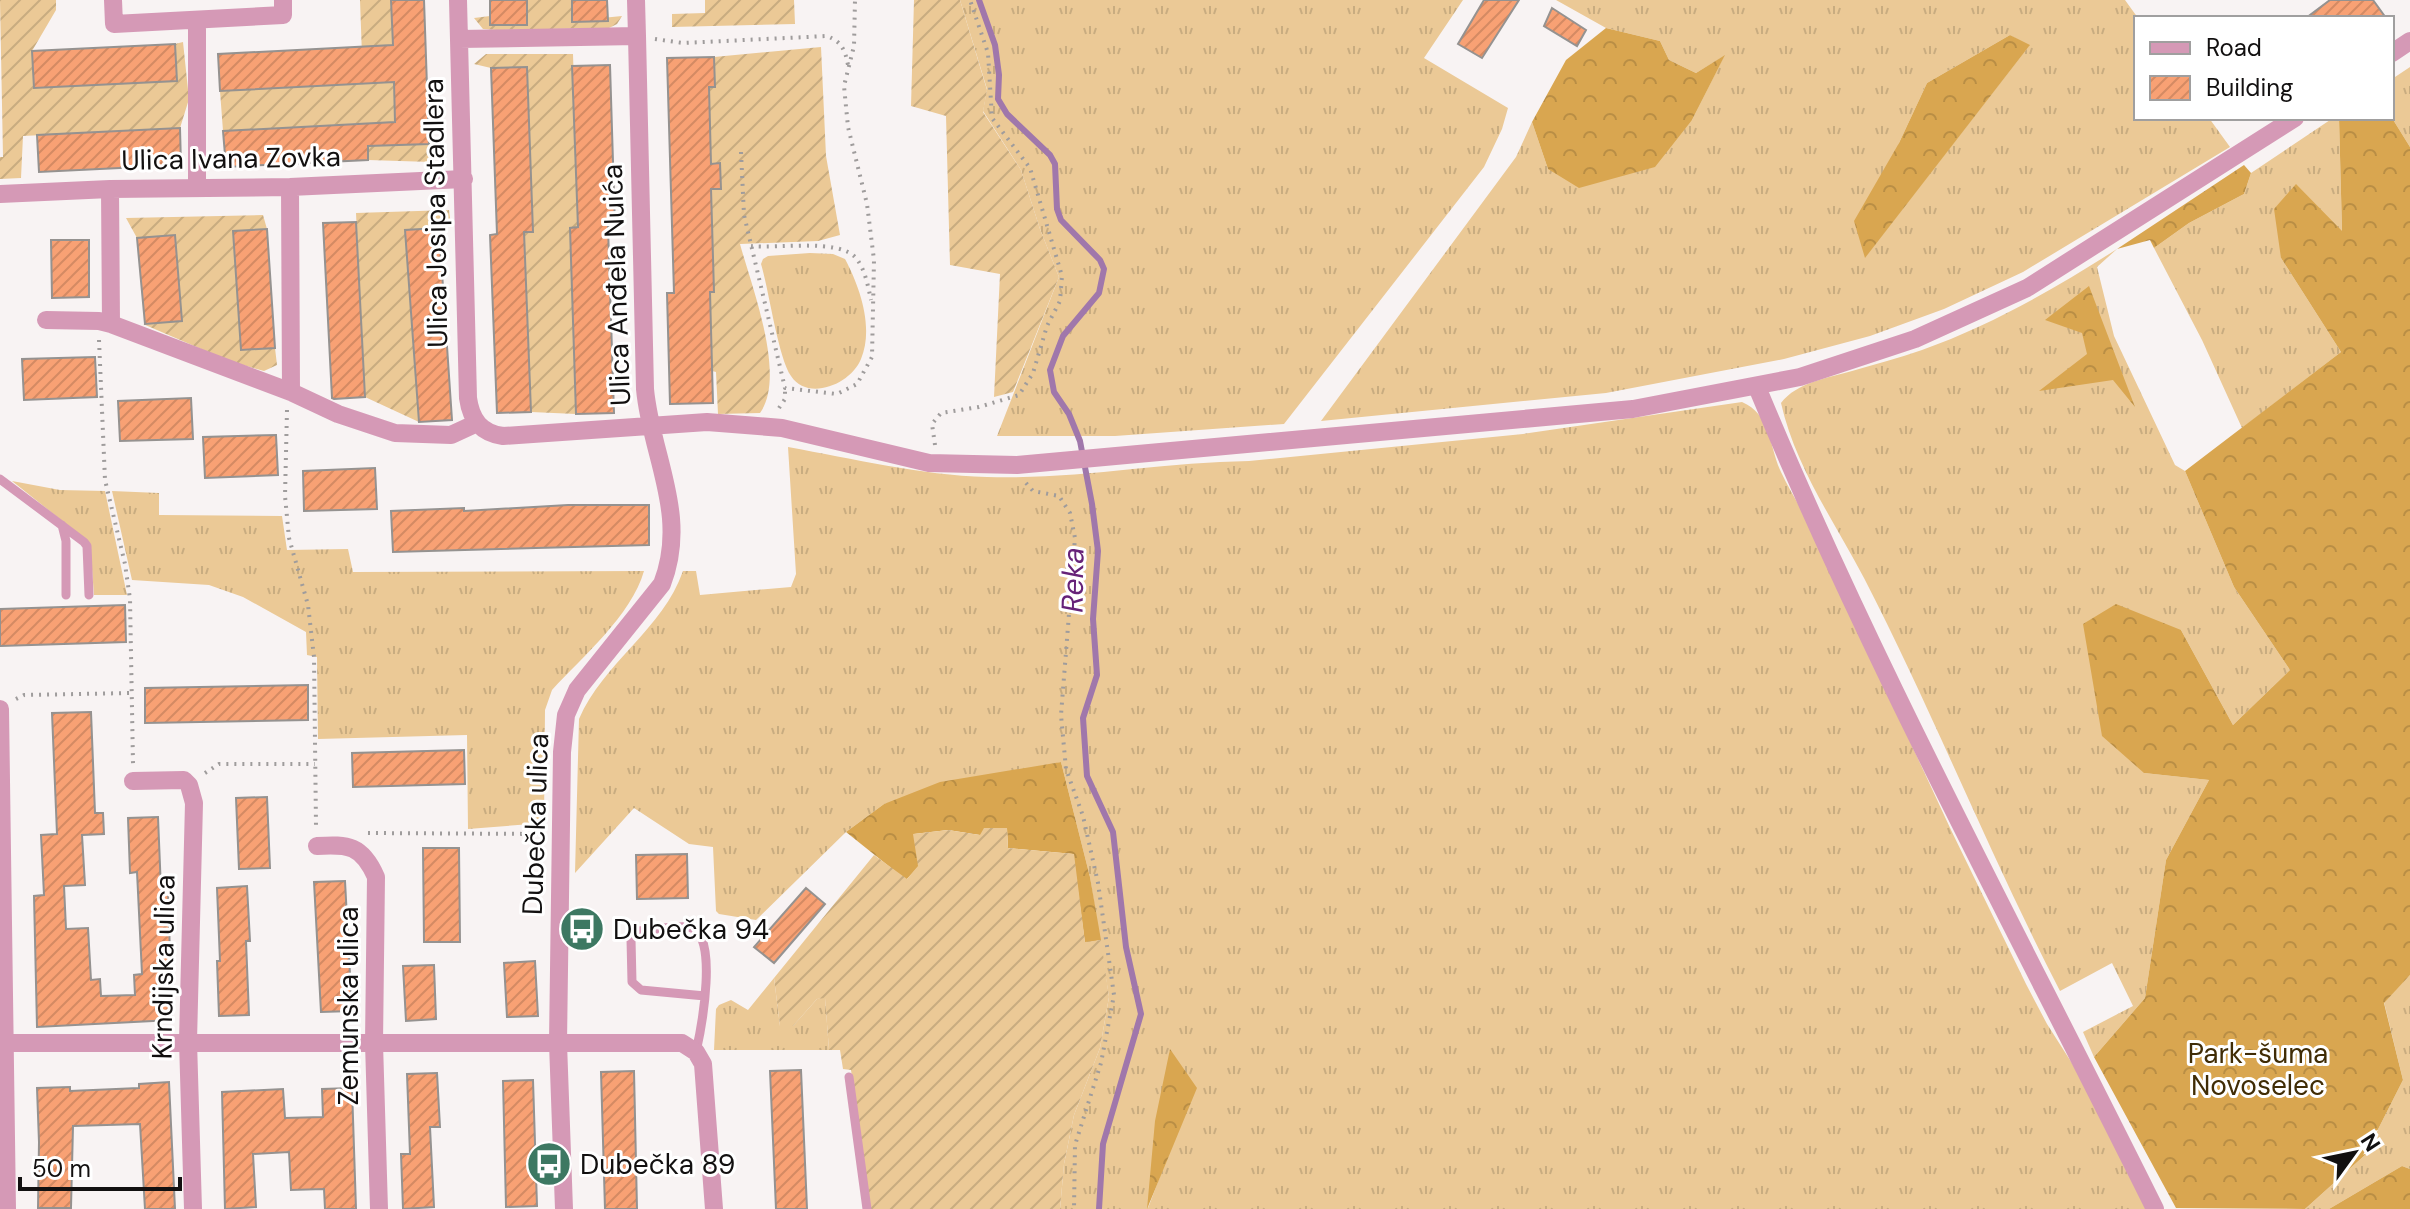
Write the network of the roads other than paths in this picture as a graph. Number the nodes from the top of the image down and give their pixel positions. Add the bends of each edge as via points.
1 (113, 0) edge
2 (283, 0) edge
3 (458, 0) edge
4 (636, 0) edge
5 (197, 20) junction
6 (637, 36) junction
7 (459, 39) junction
8 (2292, 120) edge
9 (464, 179) junction
10 (290, 187) junction
11 (197, 188) junction
12 (110, 189) junction
13 (0, 194) edge
14 (46, 320) dead end
15 (105, 323) junction
16 (1757, 387) junction
17 (291, 392) junction
18 (477, 423) junction
19 (650, 428) junction
20 (0, 479) edge
21 (62, 525) junction
22 (66, 595) dead end
23 (89, 595) dead end
24 (0, 709) edge
25 (133, 781) road end
26 (317, 846) road end
27 (705, 996) junction
28 (188, 1041) junction
29 (2, 1043) edge
30 (374, 1043) junction
31 (558, 1043) junction
32 (696, 1052) junction
33 (849, 1077) dead end
34 (7, 1209) edge
35 (193, 1209) edge
36 (379, 1209) edge
37 (564, 1209) edge
38 (714, 1209) edge
39 (867, 1209) edge
40 (2155, 1209) edge

1 - 5 street via 114,24
2 - 5 street via 283,15
3 - 7 street, Ulica Josipa Stadlera
4 - 6 street, Ulica Anđela Nuića
5 - 11 street
6 - 7 street
6 - 19 street, Ulica Anđela Nuića
7 - 9 street, Ulica Josipa Stadlera
8 - 16 street via 2027,288 1915,339
9 - 10 street, Ulica Ivana Zovka
9 - 18 street, Ulica Josipa Stadlera via 468,398
10 - 11 street, Ulica Ivana Zovka
10 - 17 street
11 - 12 street, Ulica Ivana Zovka
12 - 13 street, Ulica Ivana Zovka
12 - 15 street
14 - 15 street
15 - 17 street
16 - 19 street via 1633,409 1017,465 938,463 782,428 707,422
16 - 40 street via 1805,504
17 - 18 street via 395,433 451,435
18 - 19 street, Ulica Anđela Nuića via 503,436
19 - 31 street, Dubečka ulica via 668,486 669,565 652,599 577,690 566,715
20 - 21 lane
21 - 22 lane
21 - 23 lane via 87,546
24 - 29 street
25 - 28 street, Krndijska ulica via 176,778 189,785 194,803
26 - 30 street, Zemunska ulica via 357,850 376,877
27 - 27 lane via 705,943 700,932 690,927 638,931 631,939 632,982 641,990
27 - 32 lane
28 - 29 street
28 - 30 street
28 - 35 street, Krndijska ulica
29 - 34 street
30 - 31 street
30 - 36 street, Zemunska ulica
31 - 32 street via 682,1043
31 - 37 street, Dubečka ulica
32 - 38 street via 703,1064
33 - 39 lane

